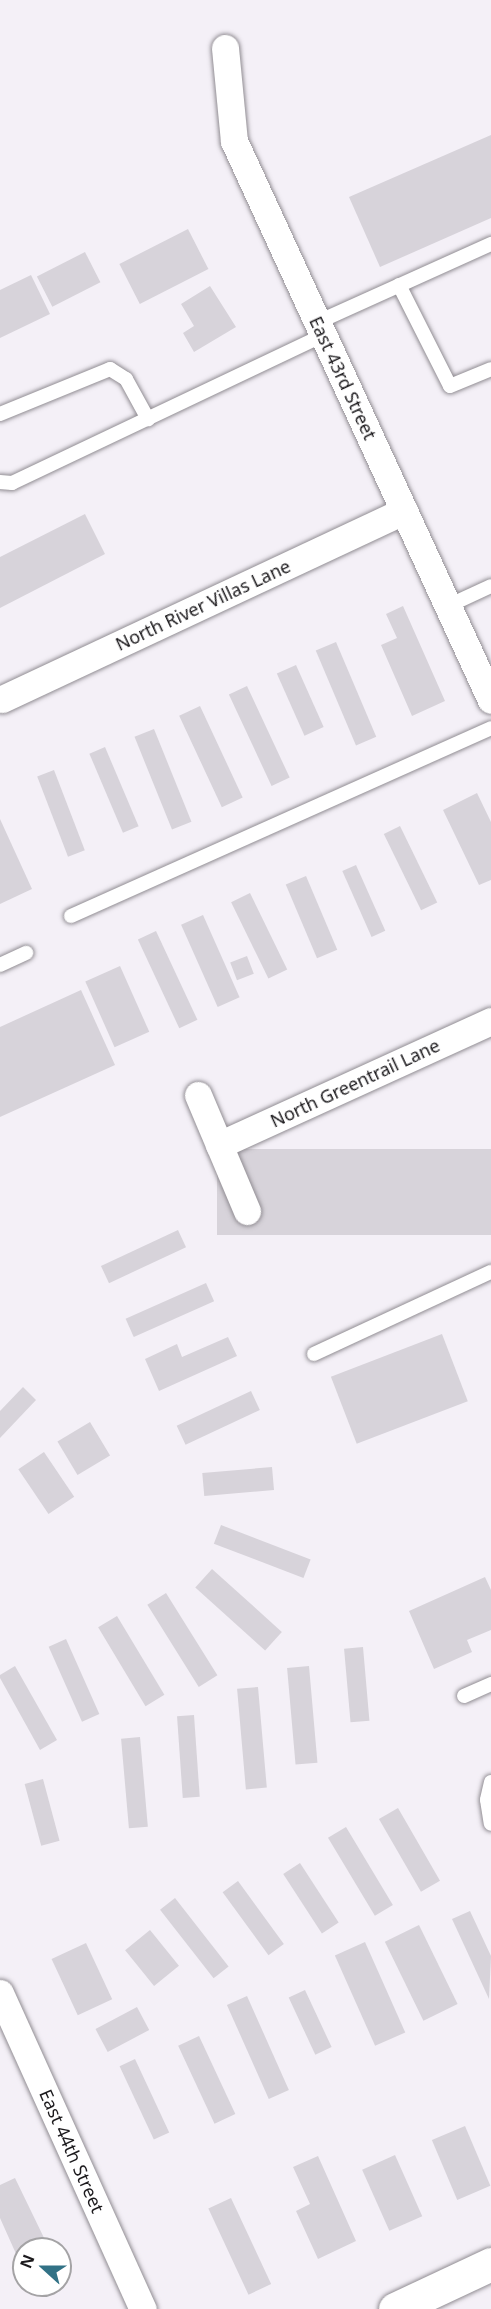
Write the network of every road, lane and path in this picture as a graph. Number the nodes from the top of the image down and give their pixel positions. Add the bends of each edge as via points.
1 (225, 48) dead end
2 (491, 244) edge
3 (399, 285) junction
4 (321, 329) junction
5 (491, 369) edge
6 (0, 414) edge
7 (148, 419) junction
8 (0, 482) edge
9 (404, 511) junction
10 (491, 586) edge
11 (448, 606) junction
12 (2, 699) dead end
13 (491, 700) edge
14 (491, 728) edge
15 (71, 916) dead end
16 (26, 953) dead end
17 (0, 965) edge
18 (491, 1021) edge
19 (198, 1095) dead end
20 (219, 1145) junction
21 (247, 1211) dead end
22 (491, 1272) edge
23 (314, 1354) dead end
24 (491, 1684) edge
25 (464, 1696) dead end
26 (491, 1782) edge
27 (491, 1824) edge
28 (0, 1993) edge
29 (491, 2265) edge
30 (143, 2309) edge
31 (395, 2309) edge

1 - 4 street, East 43rd Street via 234,141
2 - 3 lane
3 - 4 lane
3 - 5 lane via 450,386
4 - 7 lane
4 - 9 street, East 43rd Street
6 - 7 lane via 110,369 126,380
7 - 8 lane via 12,483
9 - 11 street, East 43rd Street
9 - 12 street, North River Villas Lane
10 - 11 lane
11 - 13 street, East 43rd Street
14 - 15 lane
16 - 17 lane
18 - 20 street, North Greentrail Lane
19 - 20 street
20 - 21 street
22 - 23 lane
24 - 25 lane
26 - 27 lane via 487,1800
28 - 30 street, East 44th Street
29 - 31 street

